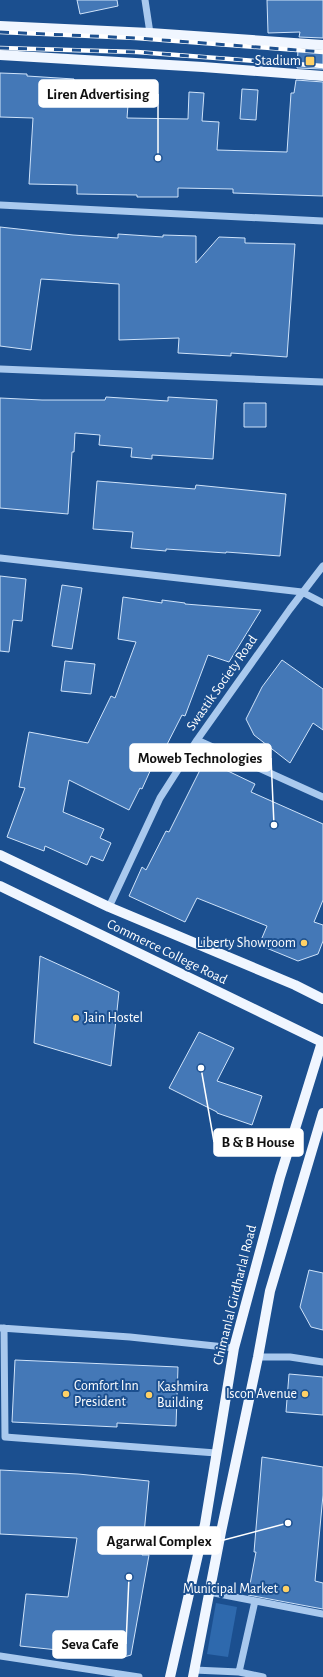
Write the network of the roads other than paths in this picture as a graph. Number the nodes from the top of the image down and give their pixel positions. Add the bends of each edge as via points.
1 (144, 0) edge
2 (0, 26) edge
3 (150, 33) junction
4 (323, 45) edge
5 (0, 55) edge
6 (323, 76) edge
7 (0, 206) edge
8 (323, 221) edge
9 (0, 369) edge
10 (323, 382) edge
11 (0, 558) edge
12 (323, 566) edge
13 (302, 592) junction
14 (323, 603) edge
15 (197, 740) junction
16 (323, 797) edge
17 (0, 855) edge
18 (0, 886) edge
19 (109, 907) junction
20 (323, 999) edge
21 (323, 1041) edge
22 (323, 1113) edge
23 (2, 1328) edge
24 (234, 1348) junction
25 (258, 1356) junction
26 (323, 1362) edge
27 (2, 1437) edge
28 (216, 1453) junction
29 (209, 1592) junction
30 (255, 1600) junction
31 (323, 1614) edge
32 (0, 1656) edge
33 (239, 1672) junction
34 (194, 1674) edge
35 (138, 1677) edge
36 (170, 1677) edge
37 (263, 1677) edge

1 - 3 street
2 - 3 main road
3 - 4 main road
5 - 6 main road
7 - 8 street
9 - 10 street
11 - 13 street
12 - 13 street, Swastik Society Road
13 - 14 street
13 - 15 street, Swastik Society Road
15 - 16 street
15 - 19 street, Swastik Society Road via 160,798
17 - 19 main road, Commerce College Road
18 - 21 main road, Commerce College Road via 280,1023
19 - 20 main road, Commerce College Road
21 - 24 main road, Chimanlal Girdharlal Road via 280,1177
22 - 25 main road via 270,1291
23 - 24 street via 130,1336
23 - 27 street
24 - 28 main road, Chimanlal Girdharlal Road
25 - 26 street
25 - 29 main road
27 - 28 street
28 - 36 main road, Chimanlal Girdharlal Road via 204,1524
29 - 30 street
29 - 34 main road
30 - 31 street
30 - 33 street
32 - 35 street
33 - 34 street
33 - 37 street

